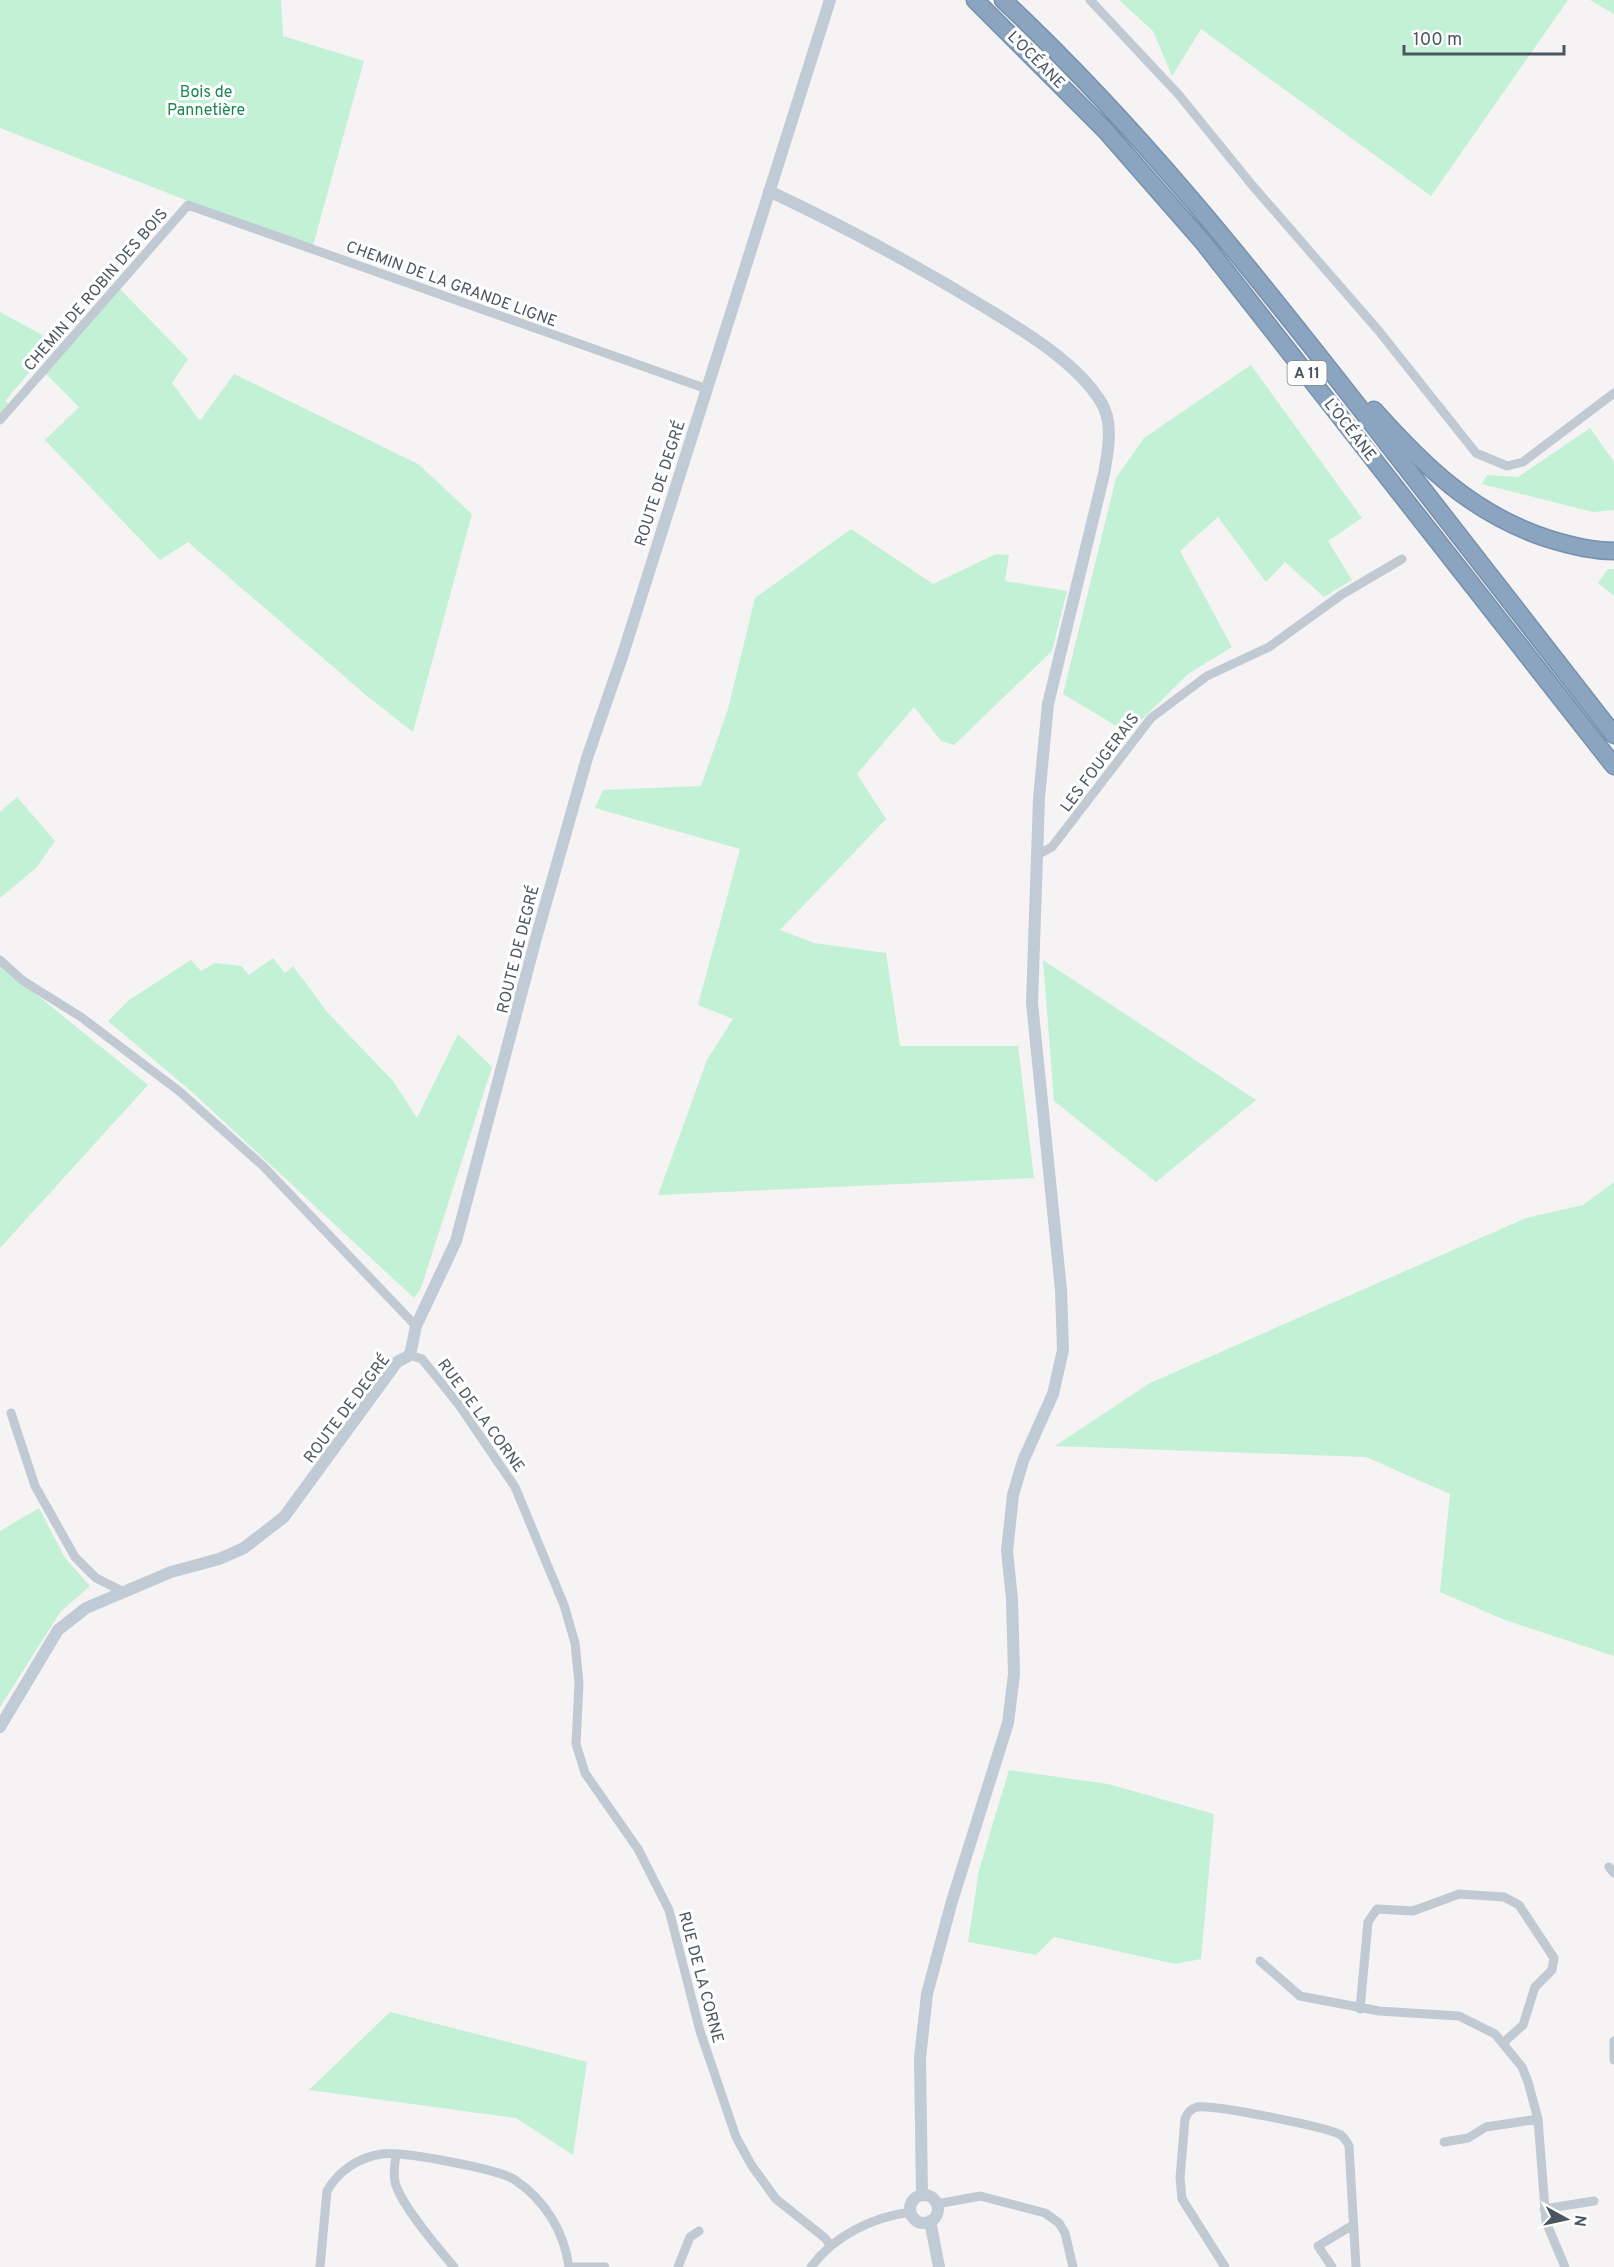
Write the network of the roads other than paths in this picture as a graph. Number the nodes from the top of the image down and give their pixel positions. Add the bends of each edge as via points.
1 (830, 0) edge
2 (975, 0) edge
3 (1003, 0) edge
4 (1090, 0) edge
5 (769, 191) junction
6 (188, 205) joint
7 (1343, 386) junction
8 (707, 389) junction
9 (1614, 393) edge
10 (0, 420) edge
11 (1614, 551) edge
12 (1401, 559) dead end
13 (1614, 735) edge
14 (1614, 766) edge
15 (1037, 855) junction
16 (0, 960) edge
17 (416, 1326) junction
18 (410, 1355) junction
19 (11, 1413) dead end
20 (122, 1591) junction
21 (0, 1727) edge
22 (1260, 1961) dead end
23 (1360, 2009) junction
24 (1614, 2042) edge
25 (1503, 2043) junction
26 (1614, 2060) edge
27 (1538, 2119) junction
28 (1444, 2142) dead end
29 (396, 2154) junction
30 (922, 2195) junction
31 (1594, 2200) dead end
32 (937, 2205) junction
33 (1544, 2209) junction
34 (911, 2212) junction
35 (930, 2221) junction
36 (1353, 2225) junction
37 (699, 2231) dead end
38 (830, 2245) junction
39 (320, 2267) edge
40 (454, 2267) edge
41 (569, 2267) edge
42 (575, 2267) edge
43 (605, 2267) edge
44 (678, 2267) edge
45 (811, 2267) edge
46 (939, 2267) edge
47 (1073, 2267) edge
48 (1225, 2267) edge
49 (1332, 2267) edge
50 (1356, 2267) edge
51 (1565, 2267) edge

1 - 5 street, ROUTE DE DEGRÉ
2 - 14 highway, L’OCÉANE / A 11 via 1076,99 1197,234
3 - 7 highway, L’OCÉANE / A 11 via 1163,165
4 - 9 street via 1179,95 1378,330 1476,453 1507,466 1523,462
5 - 8 street, ROUTE DE DEGRÉ
5 - 15 street via 928,273 1048,347 1101,403 1109,447 1048,704
6 - 8 street, CHEMIN DE LA GRANDE LIGNE
6 - 10 street, CHEMIN DE ROBIN DES BOIS
7 - 11 highway via 1367,402 1442,479 1493,516 1567,544
7 - 13 highway, L’OCÉANE / A 11
8 - 17 street, ROUTE DE DEGRÉ via 587,758 456,1241
12 - 15 street, LES FOUGERAIS via 1341,595 1269,647 1207,676 1151,718 1052,847
15 - 30 street via 1032,1003 1061,1290 1063,1350 1053,1394 1023,1461 1011,1505 1007,1551 1014,1674 1008,1722 927,1994 920,2058
16 - 17 street via 22,980 81,1017 179,1091 263,1166
17 - 18 street, ROUTE DE DEGRÉ
18 - 20 street, ROUTE DE DEGRÉ via 397,1362 284,1517 260,1539 219,1559
18 - 38 street, RUE DE LA CORNE via 422,1359 459,1405 515,1487 564,1605 575,1643 579,1683 576,1744 585,1773 638,1849 669,1910 700,2031 736,2137 776,2199
19 - 20 street via 35,1486 75,1557 96,1578
20 - 21 street, ROUTE DE DEGRÉ via 86,1608 58,1630
22 - 23 street via 1300,1996
23 - 25 street via 1459,2016 1485,2027
23 - 25 street via 1368,1922 1377,1909 1413,1911 1459,1894 1504,1897 1519,1905 1554,1958 1552,1970 1535,1987 1523,2025
24 - 26 street
25 - 27 street via 1522,2067
27 - 28 street via 1486,2127 1468,2138
27 - 33 street
29 - 39 street via 366,2158 343,2170 331,2185 327,2191
29 - 40 street via 396,2185
29 - 41 street via 499,2172 516,2181 543,2205 561,2232
30 - 32 street via 931,2197
30 - 34 street via 913,2201
31 - 33 street
32 - 35 street via 937,2214
32 - 47 street via 980,2196 1045,2212 1065,2233
33 - 51 street via 1549,2232
34 - 35 street via 916,2220
34 - 38 street via 862,2226
35 - 46 street
36 - 48 street via 1349,2146 1341,2136 1225,2108 1192,2109 1185,2120 1179,2178 1182,2199
36 - 49 street via 1318,2246
36 - 50 street
37 - 44 street via 690,2237
38 - 45 street
42 - 43 street

